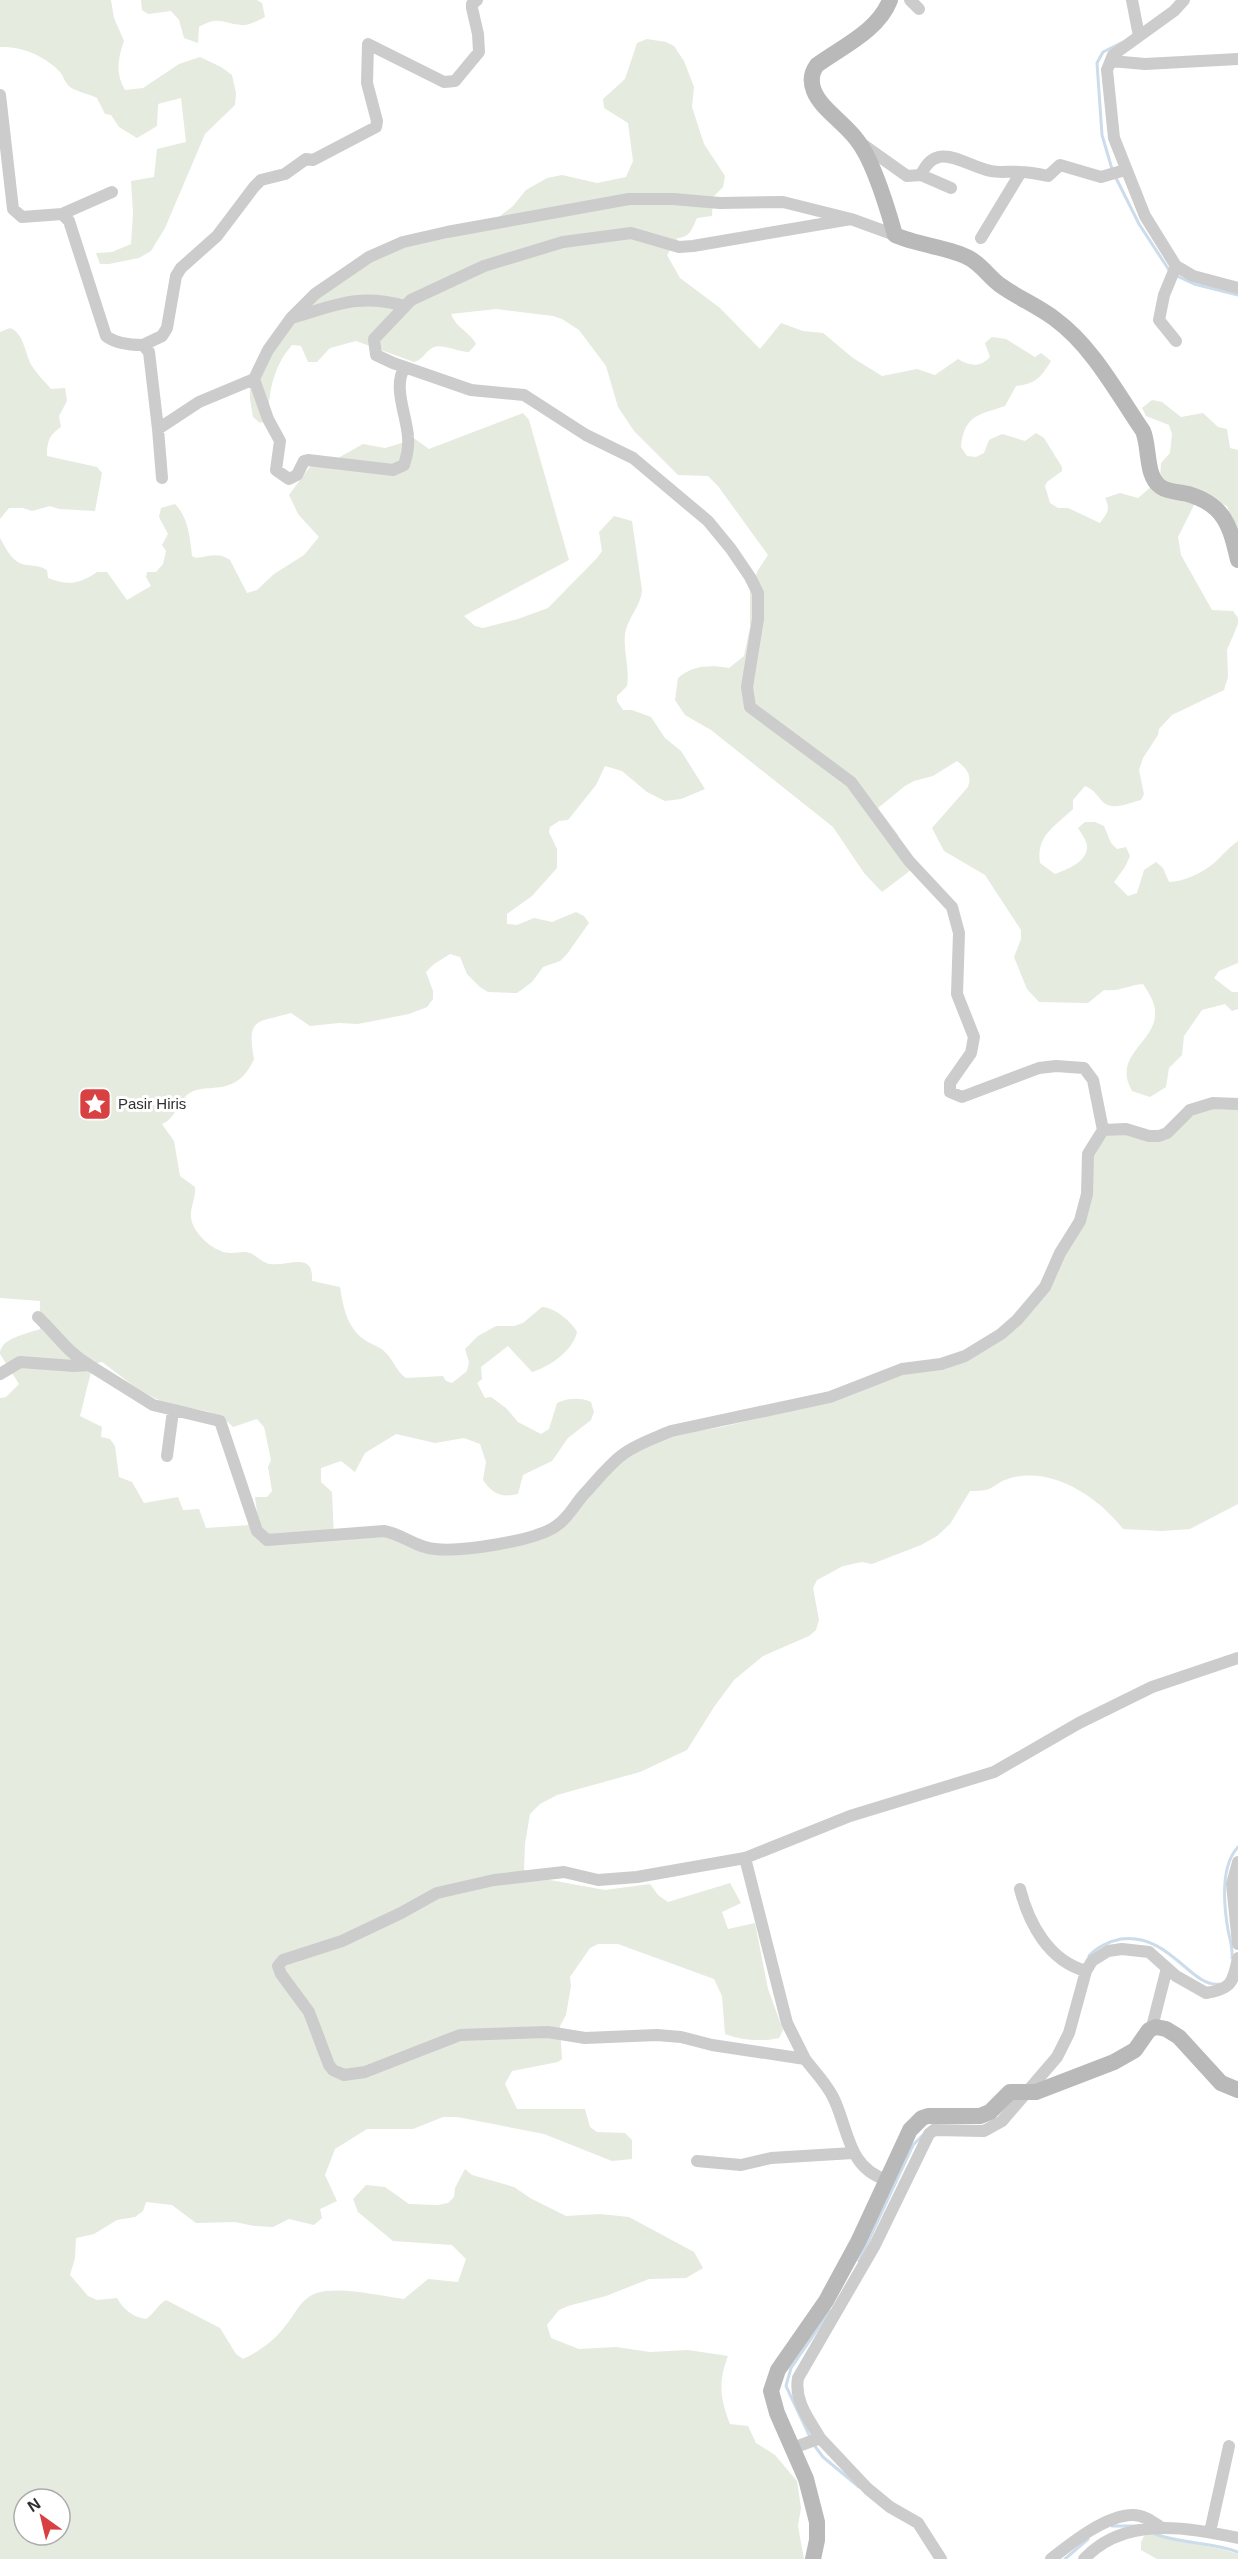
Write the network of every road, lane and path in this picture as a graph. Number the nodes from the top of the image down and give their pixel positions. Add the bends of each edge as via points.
1 (477, 0) edge
2 (890, 0) edge
3 (1132, 0) edge
4 (1184, 0) edge
5 (1138, 34) junction
6 (1238, 58) edge
7 (1111, 61) junction
8 (0, 94) edge
9 (859, 141) junction
10 (1021, 172) junction
11 (1119, 172) junction
12 (921, 175) junction
13 (951, 188) dead end
14 (112, 192) dead end
15 (62, 214) junction
16 (851, 219) junction
17 (895, 235) junction
18 (981, 238) dead end
19 (1174, 270) junction
20 (1238, 288) edge
21 (405, 306) junction
22 (291, 318) junction
23 (1176, 341) dead end
24 (143, 345) junction
25 (405, 367) junction
26 (254, 379) junction
27 (158, 429) junction
28 (162, 478) dead end
29 (1238, 560) edge
30 (1238, 1104) edge
31 (1104, 1131) junction
32 (38, 1317) dead end
33 (89, 1365) junction
34 (0, 1374) edge
35 (173, 1410) junction
36 (167, 1456) dead end
37 (1238, 1658) edge
38 (746, 1858) junction
39 (1238, 1862) edge
40 (1020, 1889) dead end
41 (1238, 1944) edge
42 (1238, 1958) edge
43 (1167, 1968) junction
44 (1081, 1969) junction
45 (1152, 2027) junction
46 (805, 2058) junction
47 (1238, 2090) edge
48 (1022, 2092) junction
49 (853, 2153) junction
50 (697, 2161) dead end
51 (887, 2180) junction
52 (820, 2438) junction
53 (1229, 2446) dead end
54 (793, 2448) junction
55 (1162, 2528) junction
56 (1210, 2532) junction
57 (1238, 2538) edge
58 (813, 2559) edge
59 (941, 2559) edge
60 (1051, 2559) edge
61 (1084, 2559) edge

1 - 24 street via 472,8 479,52 455,81 444,82 368,44 367,83 376,127 306,159 285,174 261,180 217,236 181,268 166,328 162,336
2 - 9 street via 886,11 871,27 817,65 811,81 816,95
3 - 5 street
4 - 5 street
5 - 7 street
6 - 7 street via 1145,64
7 - 11 street via 1107,70
8 - 15 street via 13,209 22,218
9 - 12 street via 907,176
9 - 17 street
10 - 11 street via 1048,176 1060,165 1092,175
10 - 12 street via 981,170 956,157 944,156 931,161
10 - 18 street
11 - 19 street
12 - 13 street
14 - 15 street
15 - 24 street via 72,226 106,336 124,344
16 - 17 street
16 - 21 street via 693,246 679,247 631,233 563,242 484,266
16 - 22 street via 783,202 629,199 404,242 369,257 315,294
17 - 29 street via 967,256 999,284 1056,319 1073,335 1143,431 1154,479 1162,488 1190,495 1219,510 1231,529
19 - 20 street
19 - 23 street via 1159,320
21 - 22 street via 382,300 352,300
21 - 25 street via 374,339 374,348 376,356
22 - 26 street via 268,350
24 - 27 street via 151,357
25 - 26 street via 399,385 409,446 404,465 393,470 308,460 297,475 289,478 276,470 280,441
25 - 31 street via 471,390 524,395 586,435 633,458 708,521 744,567 758,593 758,619 747,687 750,707 851,782 909,861 952,907 959,933 957,994 974,1037 971,1053 950,1083 950,1092 962,1097 1039,1068 1084,1068 1093,1080
26 - 27 street via 199,402
27 - 28 street
30 - 31 street via 1213,1103 1191,1110 1159,1136 1126,1129
31 - 35 street via 1088,1154 1088,1194 1080,1221 1045,1287 1001,1334 965,1356 941,1364 902,1369 830,1397 654,1438 621,1456 584,1493 571,1514 555,1528 534,1537 452,1550 426,1548 384,1531 267,1540 257,1531 222,1424 216,1418
32 - 33 street via 58,1341
33 - 34 street via 20,1362
33 - 35 street via 153,1405
35 - 36 street
37 - 38 street via 1152,1687 994,1772 850,1816
38 - 46 street via 787,2023
38 - 46 street via 637,1877 598,1880 564,1872 531,1875 437,1893 371,1928 283,1960 278,1966 309,2012 329,2065 344,2074 365,2072 460,2035 657,2035
39 - 41 street via 1232,1884
40 - 44 street via 1033,1927 1064,1962
42 - 43 street via 1233,1981 1225,1988 1206,1993
43 - 44 street via 1149,1952 1122,1950 1108,1951
43 - 45 street
44 - 48 street via 1070,2033 1057,2057
45 - 47 street via 1179,2037 1221,2083
45 - 48 street via 1135,2050 1114,2062 1059,2084
46 - 49 street via 831,2094
48 - 51 street via 981,2116 922,2118 910,2130
48 - 52 street via 1002,2121 984,2132 934,2130 925,2140 875,2245 798,2378 798,2399
49 - 50 street via 771,2158 741,2165
49 - 51 street via 874,2176
51 - 54 street via 826,2301 778,2370 771,2391
52 - 54 street
52 - 59 street via 868,2489 918,2523
53 - 56 street
54 - 58 street via 817,2522
55 - 56 street
55 - 60 street via 1132,2515 1084,2533
55 - 61 street via 1121,2533 1100,2544
56 - 57 street

